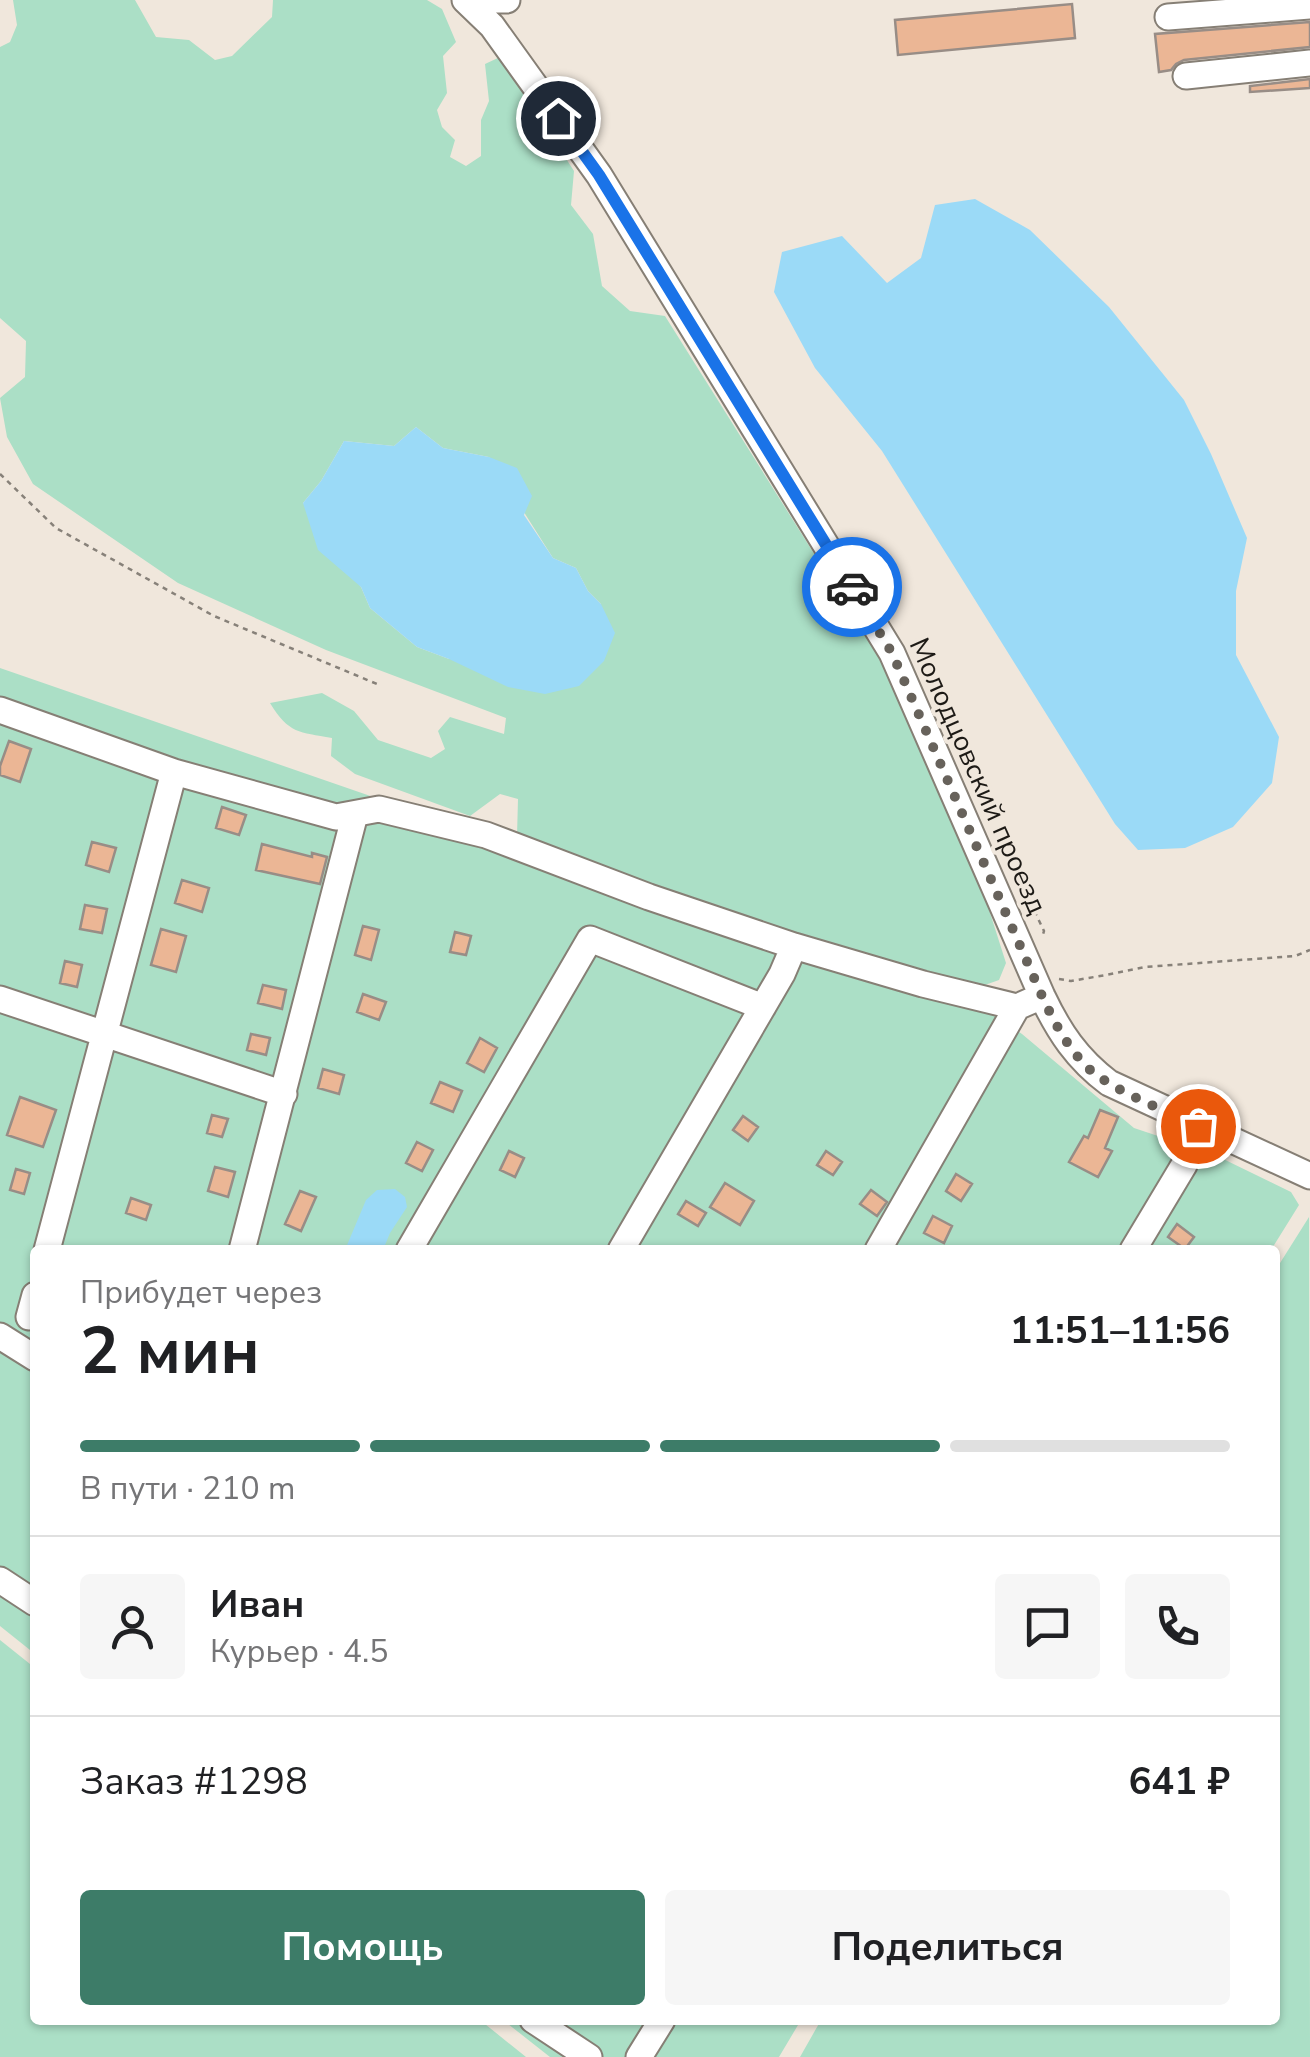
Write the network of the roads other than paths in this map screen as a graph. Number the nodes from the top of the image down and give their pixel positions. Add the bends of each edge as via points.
1 (508, 0) edge
2 (468, 3) edge
3 (1310, 6) edge
4 (1168, 17) dead end
5 (1310, 64) edge
6 (1186, 76) dead end
7 (0, 710) edge
8 (174, 772) junction
9 (354, 814) junction
10 (794, 946) junction
11 (1045, 987) junction
12 (0, 998) edge
13 (1017, 1006) junction
14 (763, 1008) junction
15 (104, 1034) junction
16 (284, 1094) junction
17 (1198, 1126) junction
18 (1310, 1176) edge
19 (48, 1245) edge
20 (243, 1245) edge
21 (413, 1245) edge
22 (624, 1245) edge
23 (881, 1245) edge
24 (1136, 1245) edge
25 (0, 1336) edge
26 (30, 1355) edge
27 (0, 1580) edge
28 (30, 1600) edge
29 (541, 2025) edge
30 (659, 2025) edge
31 (589, 2057) edge
32 (639, 2057) edge

1 - 2 street
2 - 11 street, Молодцовский проезд via 492,26 599,175 892,653
3 - 4 street
5 - 6 street
7 - 8 street
8 - 9 street via 336,817
8 - 15 street
9 - 10 street via 379,809 486,835
9 - 16 street
10 - 13 street
10 - 14 street
11 - 13 street
11 - 17 street, Молодцовский проезд via 1069,1047 1090,1069
12 - 15 street
13 - 23 street
14 - 21 street via 590,939
14 - 22 street
15 - 16 street
15 - 19 street
16 - 20 street
17 - 18 street, Молодцовский проезд
17 - 24 street via 1184,1165
25 - 26 street
27 - 28 street
29 - 31 street
30 - 32 street

